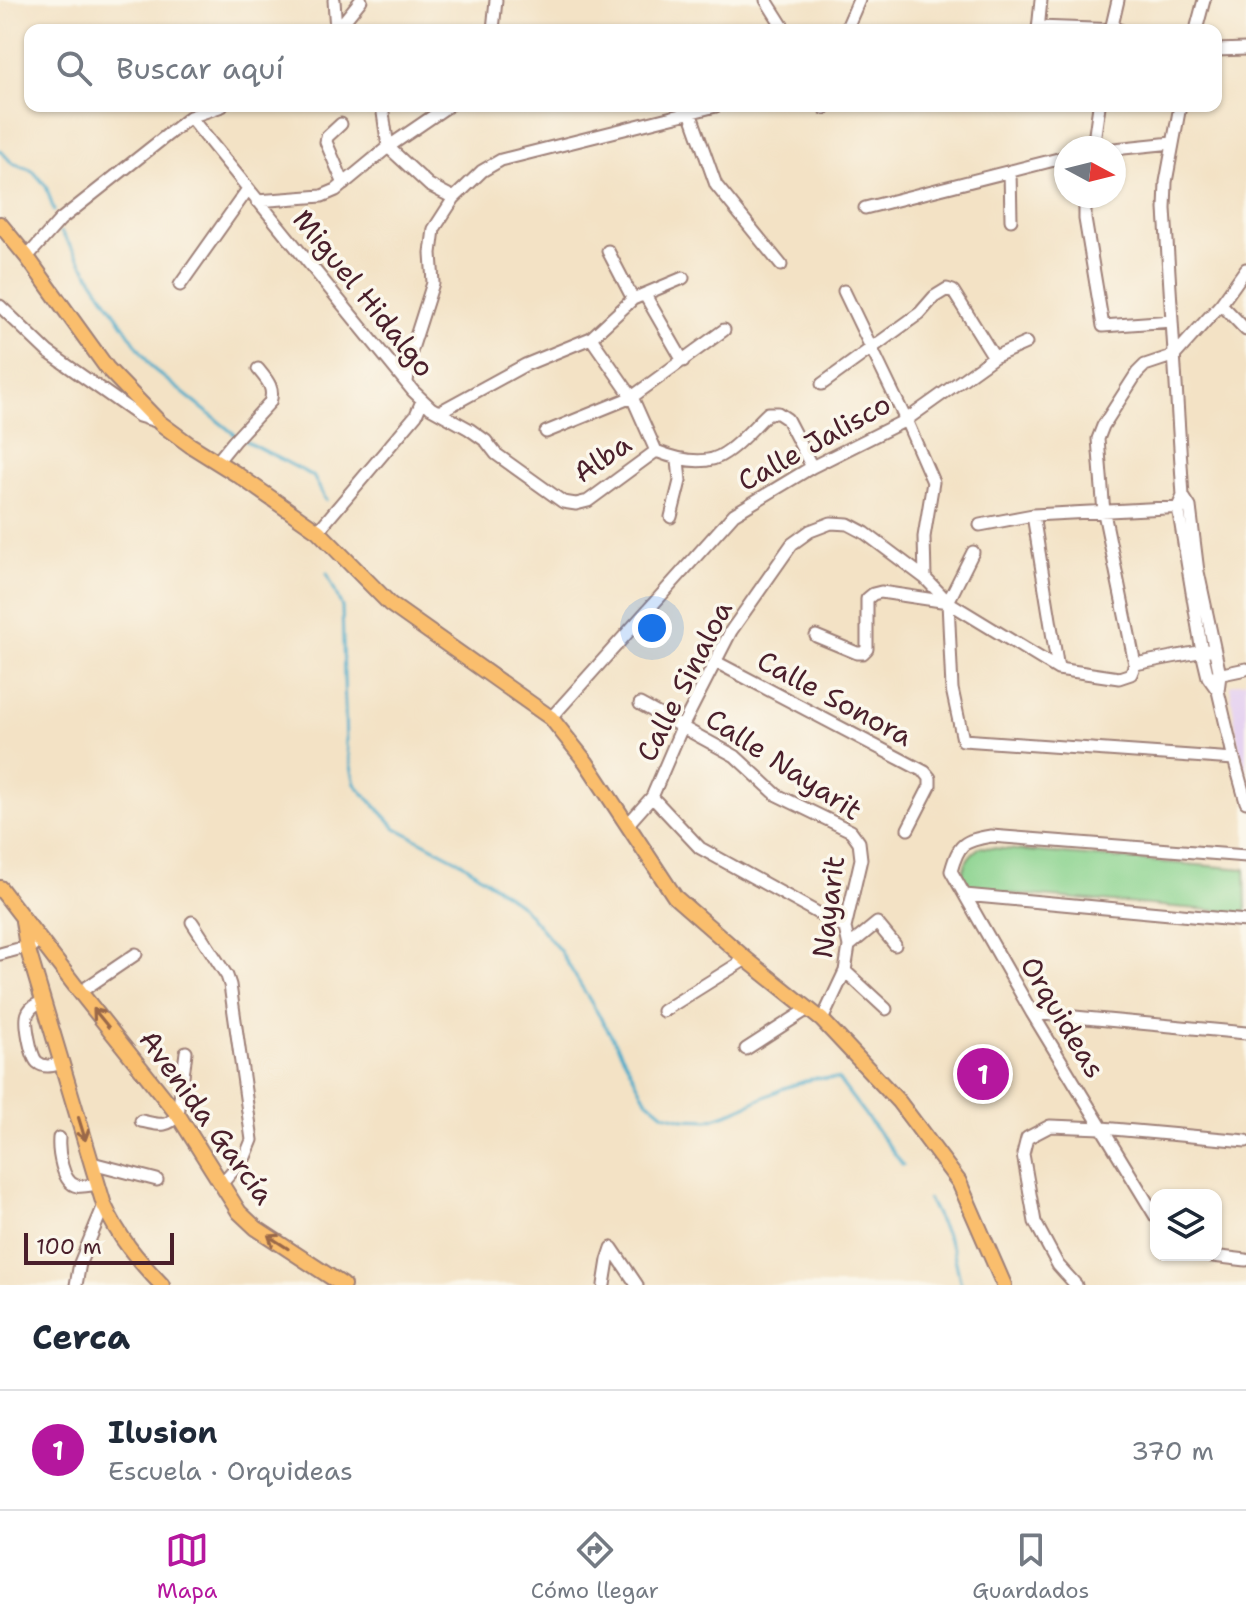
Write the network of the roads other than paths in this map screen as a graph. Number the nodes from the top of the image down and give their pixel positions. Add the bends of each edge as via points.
1 (334, 0) edge
2 (361, 0) edge
3 (496, 0) edge
4 (766, 0) edge
5 (859, 0) edge
6 (1041, 0) edge
7 (1118, 0) edge
8 (1204, 0) edge
9 (336, 24) edge
10 (342, 24) edge
11 (494, 24) edge
12 (781, 24) edge
13 (849, 24) edge
14 (1039, 24) edge
15 (1115, 24) edge
16 (1198, 24) edge
17 (1246, 49) edge
18 (1222, 50) edge
19 (205, 112) edge
20 (383, 112) edge
21 (439, 112) edge
22 (690, 112) joint
23 (1098, 112) edge
24 (1179, 112) edge
25 (190, 117) junction
26 (341, 124) dead end
27 (1095, 136) edge
28 (1172, 143) junction
29 (388, 147) junction
30 (1126, 148) edge
31 (1054, 160) edge
32 (1010, 171) junction
33 (344, 184) junction
34 (248, 189) junction
35 (454, 198) junction
36 (257, 201) junction
37 (865, 208) dead end
38 (1085, 208) edge
39 (1011, 220) dead end
40 (0, 224) edge
41 (608, 251) dead end
42 (27, 257) junction
43 (781, 265) dead end
44 (1246, 269) edge
45 (683, 278) dead end
46 (180, 285) dead end
47 (844, 291) dead end
48 (639, 297) junction
49 (0, 298) edge
50 (1221, 304) junction
51 (4, 310) edge
52 (1172, 321) junction
53 (1243, 326) edge
54 (724, 330) dead end
55 (591, 338) junction
56 (1246, 341) edge
57 (1026, 343) dead end
58 (871, 347) junction
59 (1175, 355) junction
60 (994, 357) junction
61 (683, 361) junction
62 (258, 369) dead end
63 (407, 382) junction
64 (822, 384) dead end
65 (632, 397) junction
66 (422, 401) junction
67 (439, 412) junction
68 (906, 420) junction
69 (160, 423) junction
70 (546, 432) dead end
71 (656, 451) junction
72 (678, 460) junction
73 (217, 462) junction
74 (812, 467) junction
75 (563, 502) joint
76 (1184, 503) junction
77 (1104, 513) junction
78 (1033, 515) junction
79 (671, 517) dead end
80 (980, 525) dead end
81 (318, 531) junction
82 (973, 552) dead end
83 (925, 578) junction
84 (948, 602) junction
85 (816, 636) dead end
86 (1208, 651) junction
87 (716, 662) junction
88 (1135, 664) junction
89 (1058, 669) junction
90 (1246, 669) edge
91 (1214, 676) junction
92 (640, 704) dead end
93 (551, 718) junction
94 (682, 727) junction
95 (1234, 759) junction
96 (652, 797) junction
97 (1246, 802) edge
98 (628, 824) junction
99 (908, 829) dead end
100 (859, 842) joint
101 (1246, 856) edge
102 (0, 888) edge
103 (965, 895) junction
104 (1246, 921) edge
105 (192, 922) dead end
106 (845, 928) junction
107 (34, 945) junction
108 (895, 945) dead end
109 (849, 946) junction
110 (0, 954) edge
111 (136, 954) dead end
112 (746, 959) junction
113 (845, 971) junction
114 (80, 992) junction
115 (43, 1002) junction
116 (808, 1009) junction
117 (886, 1009) dead end
118 (663, 1011) dead end
119 (1032, 1013) junction
120 (822, 1020) junction
121 (1246, 1033) edge
122 (746, 1049) dead end
123 (186, 1052) dead end
124 (62, 1063) junction
125 (178, 1115) junction
126 (141, 1121) dead end
127 (1102, 1128) junction
128 (59, 1138) dead end
129 (1246, 1141) edge
130 (92, 1163) junction
131 (157, 1180) dead end
132 (222, 1183) junction
133 (98, 1184) junction
134 (104, 1205) junction
135 (1150, 1207) edge
136 (1222, 1257) edge
137 (1246, 1260) edge
138 (334, 1283) edge
139 (76, 1285) edge
140 (162, 1285) edge
141 (604, 1285) edge
142 (637, 1285) edge
143 (1004, 1285) edge
144 (1076, 1285) edge

1 - 9 street
2 - 10 street
3 - 11 street
4 - 12 street
5 - 13 street
6 - 14 street
7 - 15 street
8 - 16 street
17 - 18 street
19 - 25 street
20 - 29 street
21 - 29 street
22 - 35 street via 501,160
22 - 43 street via 716,185
23 - 27 street
24 - 28 street
25 - 34 street, Miguel Hidalgo
25 - 42 street via 60,220
26 - 33 street via 326,142
28 - 30 street
28 - 52 street via 1165,209
29 - 33 street
29 - 35 street via 429,185
31 - 32 street
32 - 37 street
32 - 39 street
33 - 36 street via 322,196
34 - 36 street, Miguel Hidalgo
34 - 46 street
35 - 63 street via 434,229 433,283
36 - 63 street, Miguel Hidalgo
38 - 52 street via 1103,326
40 - 42 main road
41 - 48 street
42 - 69 main road via 107,368
44 - 50 street
45 - 48 street
47 - 58 street
48 - 55 street
48 - 61 street
49 - 51 street
50 - 53 street
50 - 59 street
51 - 69 street via 48,352 139,416
52 - 59 street
53 - 56 street
54 - 61 street
55 - 65 street, Alba
55 - 67 street via 525,365
57 - 60 street, Calle Jalisco
58 - 60 street via 947,289
58 - 64 street
58 - 68 street
59 - 76 street
59 - 77 street via 1145,365 1103,426 1098,439
60 - 68 street, Calle Jalisco
61 - 65 street
62 - 73 street via 270,383 270,402
63 - 66 street, Miguel Hidalgo
65 - 70 street
65 - 71 street, Alba
66 - 67 street, Miguel Hidalgo
66 - 81 street via 416,415
67 - 75 street, Miguel Hidalgo via 486,441
68 - 74 street, Calle Jalisco
68 - 83 street via 933,482 924,537
69 - 73 main road
71 - 72 street
71 - 75 street, Alba via 588,501
72 - 74 street via 723,455 768,413 778,413 787,419
72 - 79 street via 680,481
73 - 81 main road
74 - 93 street, Calle Jalisco via 734,514
76 - 77 street
76 - 86 street
77 - 78 street
77 - 88 street
78 - 80 street
78 - 89 street
81 - 93 main road via 390,604
82 - 84 street
83 - 84 street, Calle Sinaloa
83 - 87 street, Calle Sinaloa via 848,524 831,523 810,531 792,544 731,631
84 - 85 street via 873,594 867,599 863,653
84 - 89 street, Calle Sinaloa
84 - 95 street via 952,689 963,740
86 - 88 street
86 - 91 street
87 - 94 street, Calle Sinaloa
87 - 99 street, Calle Sonora via 925,772 930,786
88 - 89 street via 1131,674 1119,678
90 - 91 street
91 - 95 street
92 - 94 street, Calle Nayarit
93 - 98 main road
94 - 96 street, Calle Sinaloa
94 - 100 street, Calle Nayarit via 735,756 777,795 851,831
95 - 97 street
96 - 98 street, Calle Sinaloa
96 - 106 street via 700,848
98 - 112 main road via 675,897
100 - 106 street, Nayarit via 861,859
101 - 103 street, Orquideas via 991,836 969,840 957,852 951,871
102 - 107 main road, Avenida García via 23,918
103 - 104 street
103 - 119 street, Orquideas
105 - 132 street via 230,985 252,1140
106 - 109 street, Nayarit
107 - 110 street
107 - 114 main road, Avenida García
107 - 115 main road
108 - 109 street via 877,923
109 - 113 street, Nayarit
111 - 114 street
112 - 116 main road
112 - 118 street
113 - 117 street
113 - 120 street, Nayarit
125 -> 114 main road, Avenida García
115 - 124 main road
115 - 124 street via 27,1015 34,1058 44,1066
116 - 120 main road
116 - 122 street
119 - 121 street
119 - 127 street, Orquideas
120 - 143 main road via 899,1102 959,1182
123 - 125 street
124 -> 130 main road
125 - 126 street via 165,1125
125 - 132 main road, Avenida García
127 - 129 street
127 - 135 street, Orquideas
127 - 144 street via 1050,1126 1027,1138 1023,1154 1035,1222 1058,1265
128 - 133 street via 60,1160 72,1185
130 - 131 street
130 - 133 main road
138 -> 132 main road, Avenida García via 247,1220
133 - 134 main road
134 - 139 street
134 - 140 main road via 132,1254
136 - 137 street
141 - 142 street via 612,1248

